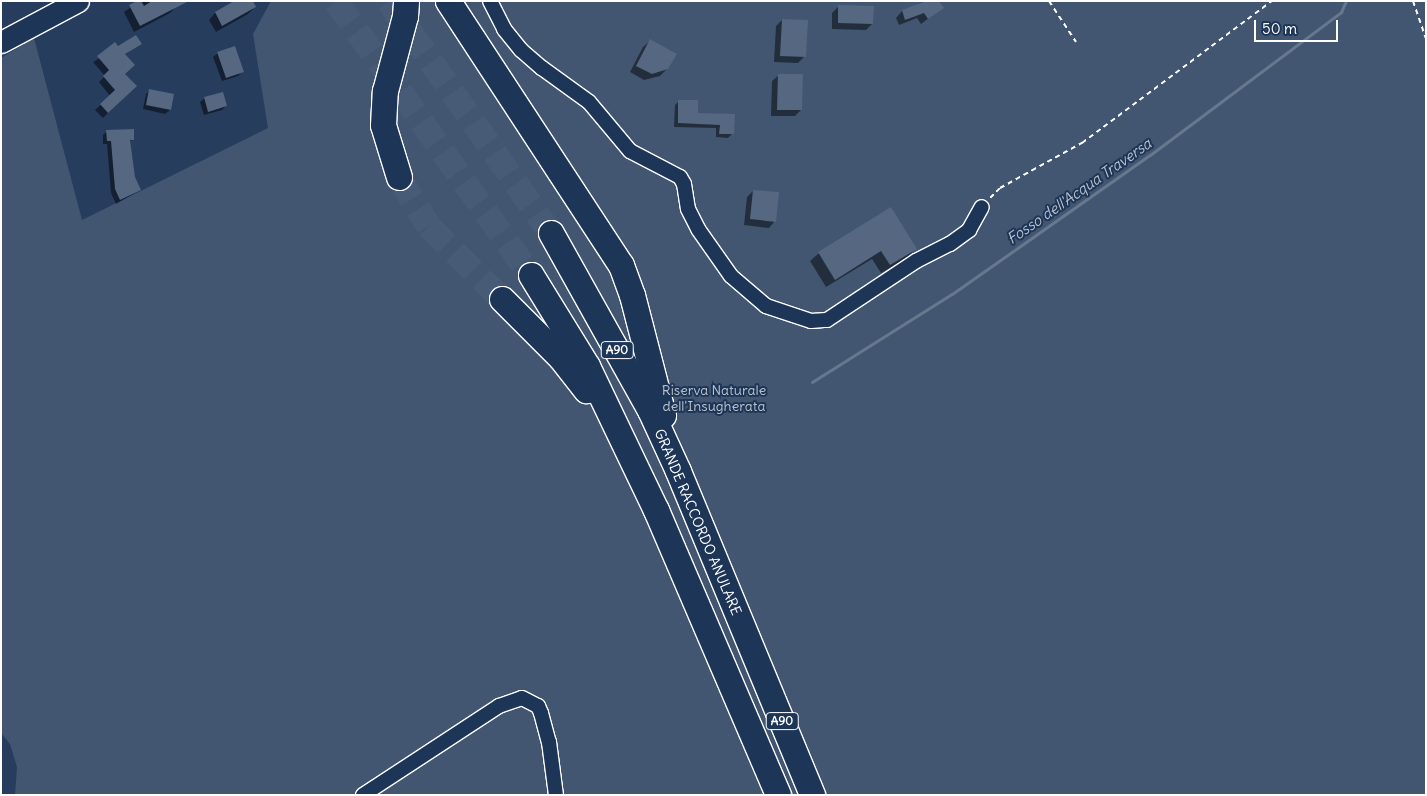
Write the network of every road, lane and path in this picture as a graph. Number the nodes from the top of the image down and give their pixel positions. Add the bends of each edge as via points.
1 (78, 1) edge
2 (406, 1) edge
3 (448, 1) edge
4 (490, 1) edge
5 (1049, 1) edge
6 (1272, 1) edge
7 (1413, 1) edge
8 (1426, 38) edge
9 (1, 42) edge
10 (1076, 42) dead end
11 (399, 177) tunnel mouth
12 (982, 207) joint
13 (552, 232) tunnel mouth
14 (531, 275) tunnel mouth
15 (502, 299) tunnel mouth
16 (619, 433) junction
17 (678, 470) junction
18 (363, 795) edge
19 (556, 795) edge
20 (778, 795) edge
21 (812, 795) edge

1 - 9 main road
2 - 11 highway via 405,16 384,91 383,125
3 - 17 highway via 621,265 632,295
4 - 12 street via 504,28 521,50 589,102 630,151 680,177 688,210 698,229 731,276 766,306 811,321 827,320 916,262 950,244 969,230
5 - 10 path
6 - 12 path via 1082,144 1000,188
7 - 8 path
13 - 17 highway, GRANDE RACCORDO ANULARE / A90 via 650,410
14 - 16 highway, A90 via 587,366
15 - 16 highway via 560,358
16 - 20 highway, A90 via 656,510
17 - 21 highway, GRANDE RACCORDO ANULARE / A90
18 - 19 street via 499,706 522,698 538,706 542,713

